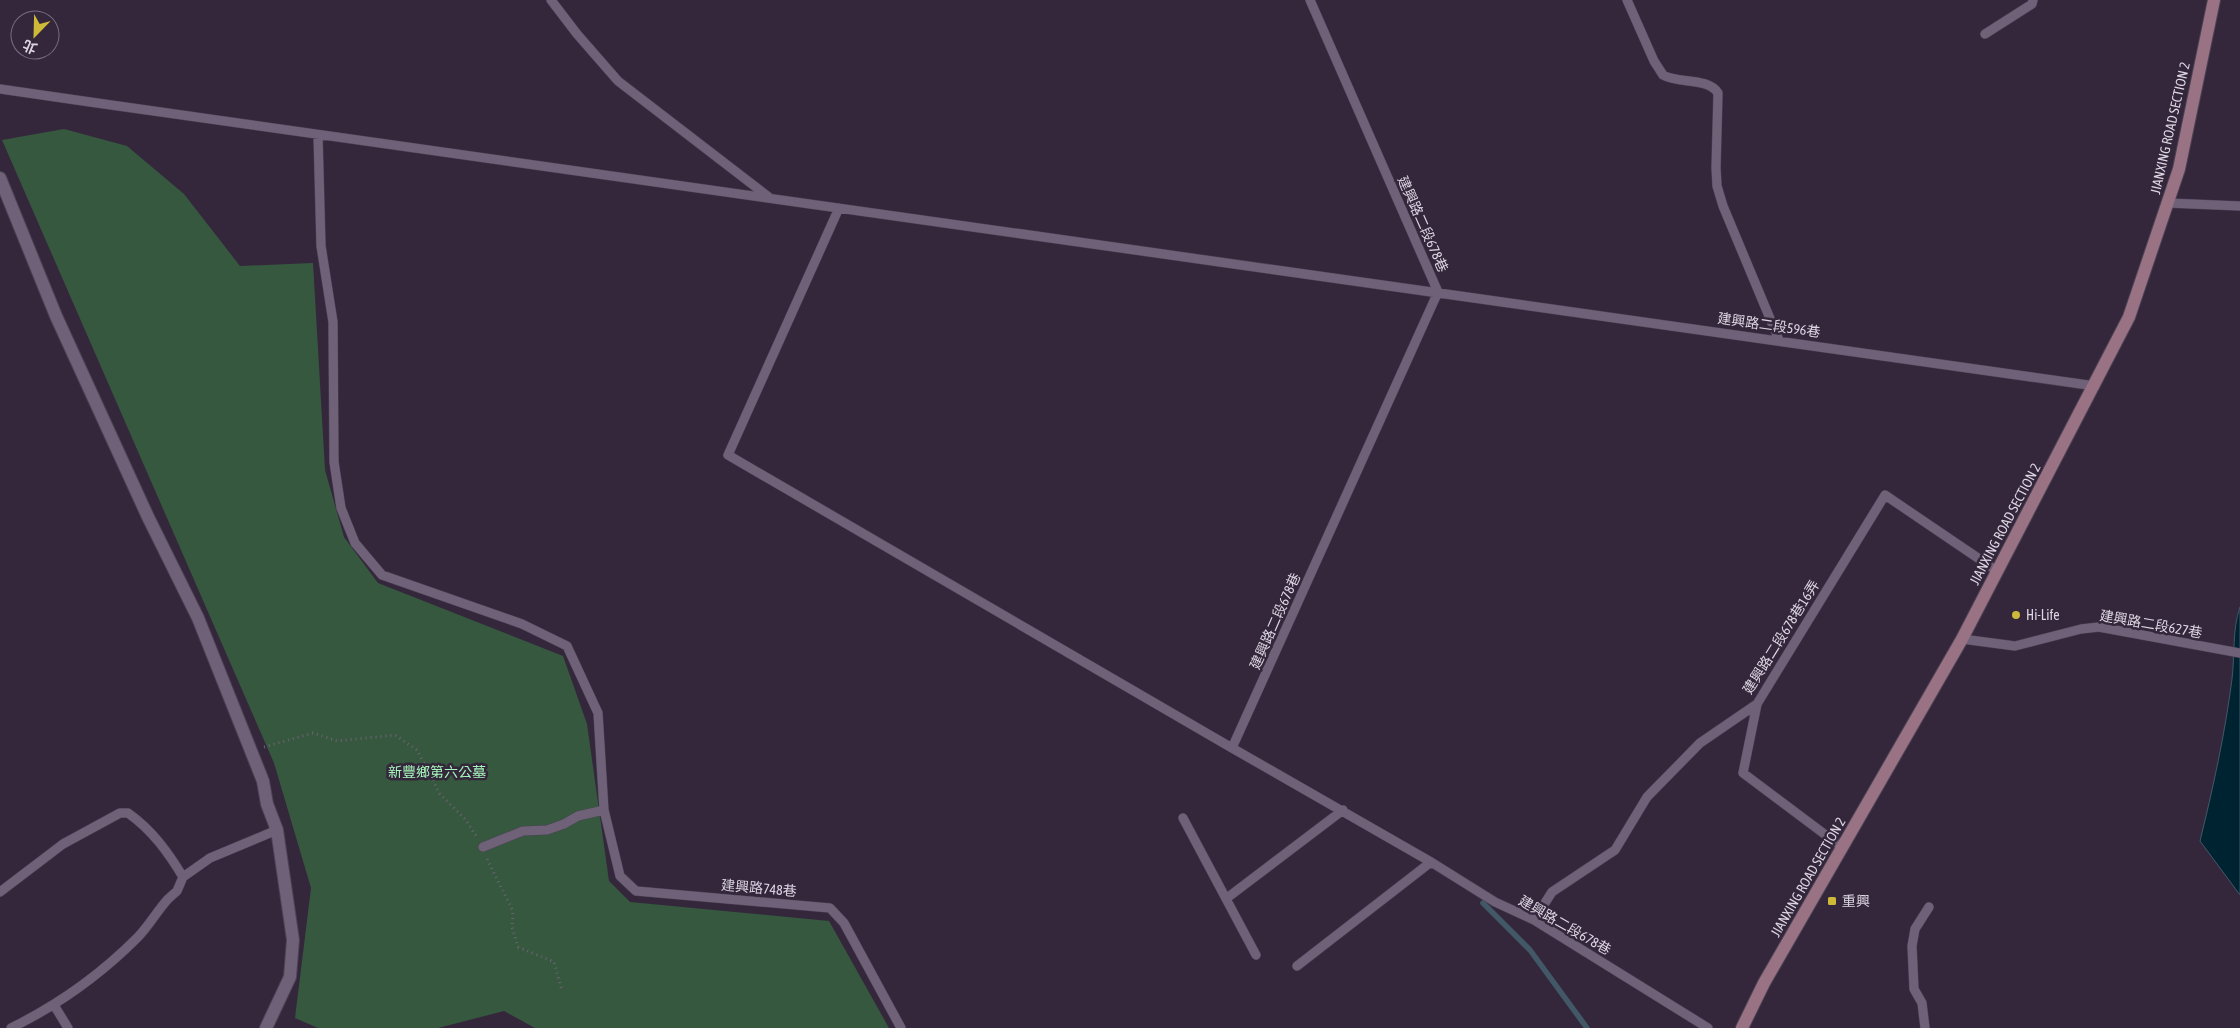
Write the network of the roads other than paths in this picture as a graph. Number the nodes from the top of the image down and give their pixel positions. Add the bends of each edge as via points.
1 (551, 0) edge
2 (1310, 0) edge
3 (1627, 0) edge
4 (2033, 0) edge
5 (2214, 0) edge
6 (1985, 34) dead end
7 (0, 89) edge
8 (318, 135) junction
9 (0, 178) edge
10 (772, 200) junction
11 (2168, 203) junction
12 (2240, 206) edge
13 (839, 208) junction
14 (1438, 292) junction
15 (1779, 340) junction
16 (2095, 386) junction
17 (1997, 571) junction
18 (1962, 639) junction
19 (2240, 653) edge
20 (1756, 704) junction
21 (1232, 748) junction
22 (604, 810) junction
23 (1343, 810) junction
24 (1183, 818) dead end
25 (277, 830) junction
26 (484, 847) road end
27 (1843, 848) junction
28 (1431, 862) junction
29 (182, 877) junction
30 (0, 892) edge
31 (1227, 898) junction
32 (1929, 907) dead end
33 (1534, 920) junction
34 (1256, 955) dead end
35 (1297, 966) dead end
36 (54, 1005) junction
37 (11, 1028) edge
38 (68, 1028) edge
39 (266, 1028) edge
40 (901, 1028) edge
41 (1708, 1028) edge
42 (1742, 1028) edge
43 (1924, 1028) edge

1 - 10 lane via 618,81
2 - 14 lane, 建興路二段678巷
3 - 15 lane via 1663,75 1707,85 1718,94 1718,186 1723,206
4 - 6 lane via 2032,4
5 - 11 street, JIANXING ROAD SECTION 2 via 2179,169
7 - 8 lane, 建興路二段596巷
8 - 10 lane, 建興路二段596巷
8 - 22 lane, 建興路748巷 via 321,246 333,322 334,462 341,508 355,542 382,575 522,624 567,646 598,713
9 - 25 street via 56,316 198,618 252,751
10 - 13 lane, 建興路二段596巷
11 - 12 lane
11 - 16 street, JIANXING ROAD SECTION 2 via 2129,317
13 - 14 lane, 建興路二段596巷
13 - 21 lane via 728,455
14 - 15 lane, 建興路二段596巷
14 - 21 lane, 建興路二段678巷
15 - 16 lane, 建興路二段596巷
16 - 17 street, JIANXING ROAD SECTION 2
17 - 18 street, JIANXING ROAD SECTION 2
17 - 20 lane, 建興路二段678巷16弄 via 1885,495
18 - 19 lane, 建興路二段627巷 via 2015,646 2099,627
18 - 27 street, JIANXING ROAD SECTION 2
20 - 27 lane via 1743,773
20 - 33 lane, 建興路二段678巷16弄 via 1700,743 1647,797 1615,850 1552,892
21 - 23 lane, 建興路二段678巷
22 - 26 lane via 578,816 547,830 523,831
22 - 40 lane, 建興路748巷 via 620,876 636,891 830,908 844,923
23 - 28 lane, 建興路二段678巷
23 - 31 lane
24 - 31 lane
25 - 29 lane via 210,858
25 - 39 street via 293,940 290,977
27 - 42 street, JIANXING ROAD SECTION 2 via 1764,983
28 - 33 lane, 建興路二段678巷 via 1495,902
28 - 35 lane
29 - 30 lane via 151,832 128,813 120,813 63,844
29 - 36 lane via 174,896 168,899 138,937 91,979
31 - 34 lane
32 - 43 lane via 1915,930 1912,946 1914,989 1922,1003
33 - 41 lane, 建興路二段678巷
36 - 37 lane
36 - 38 lane

